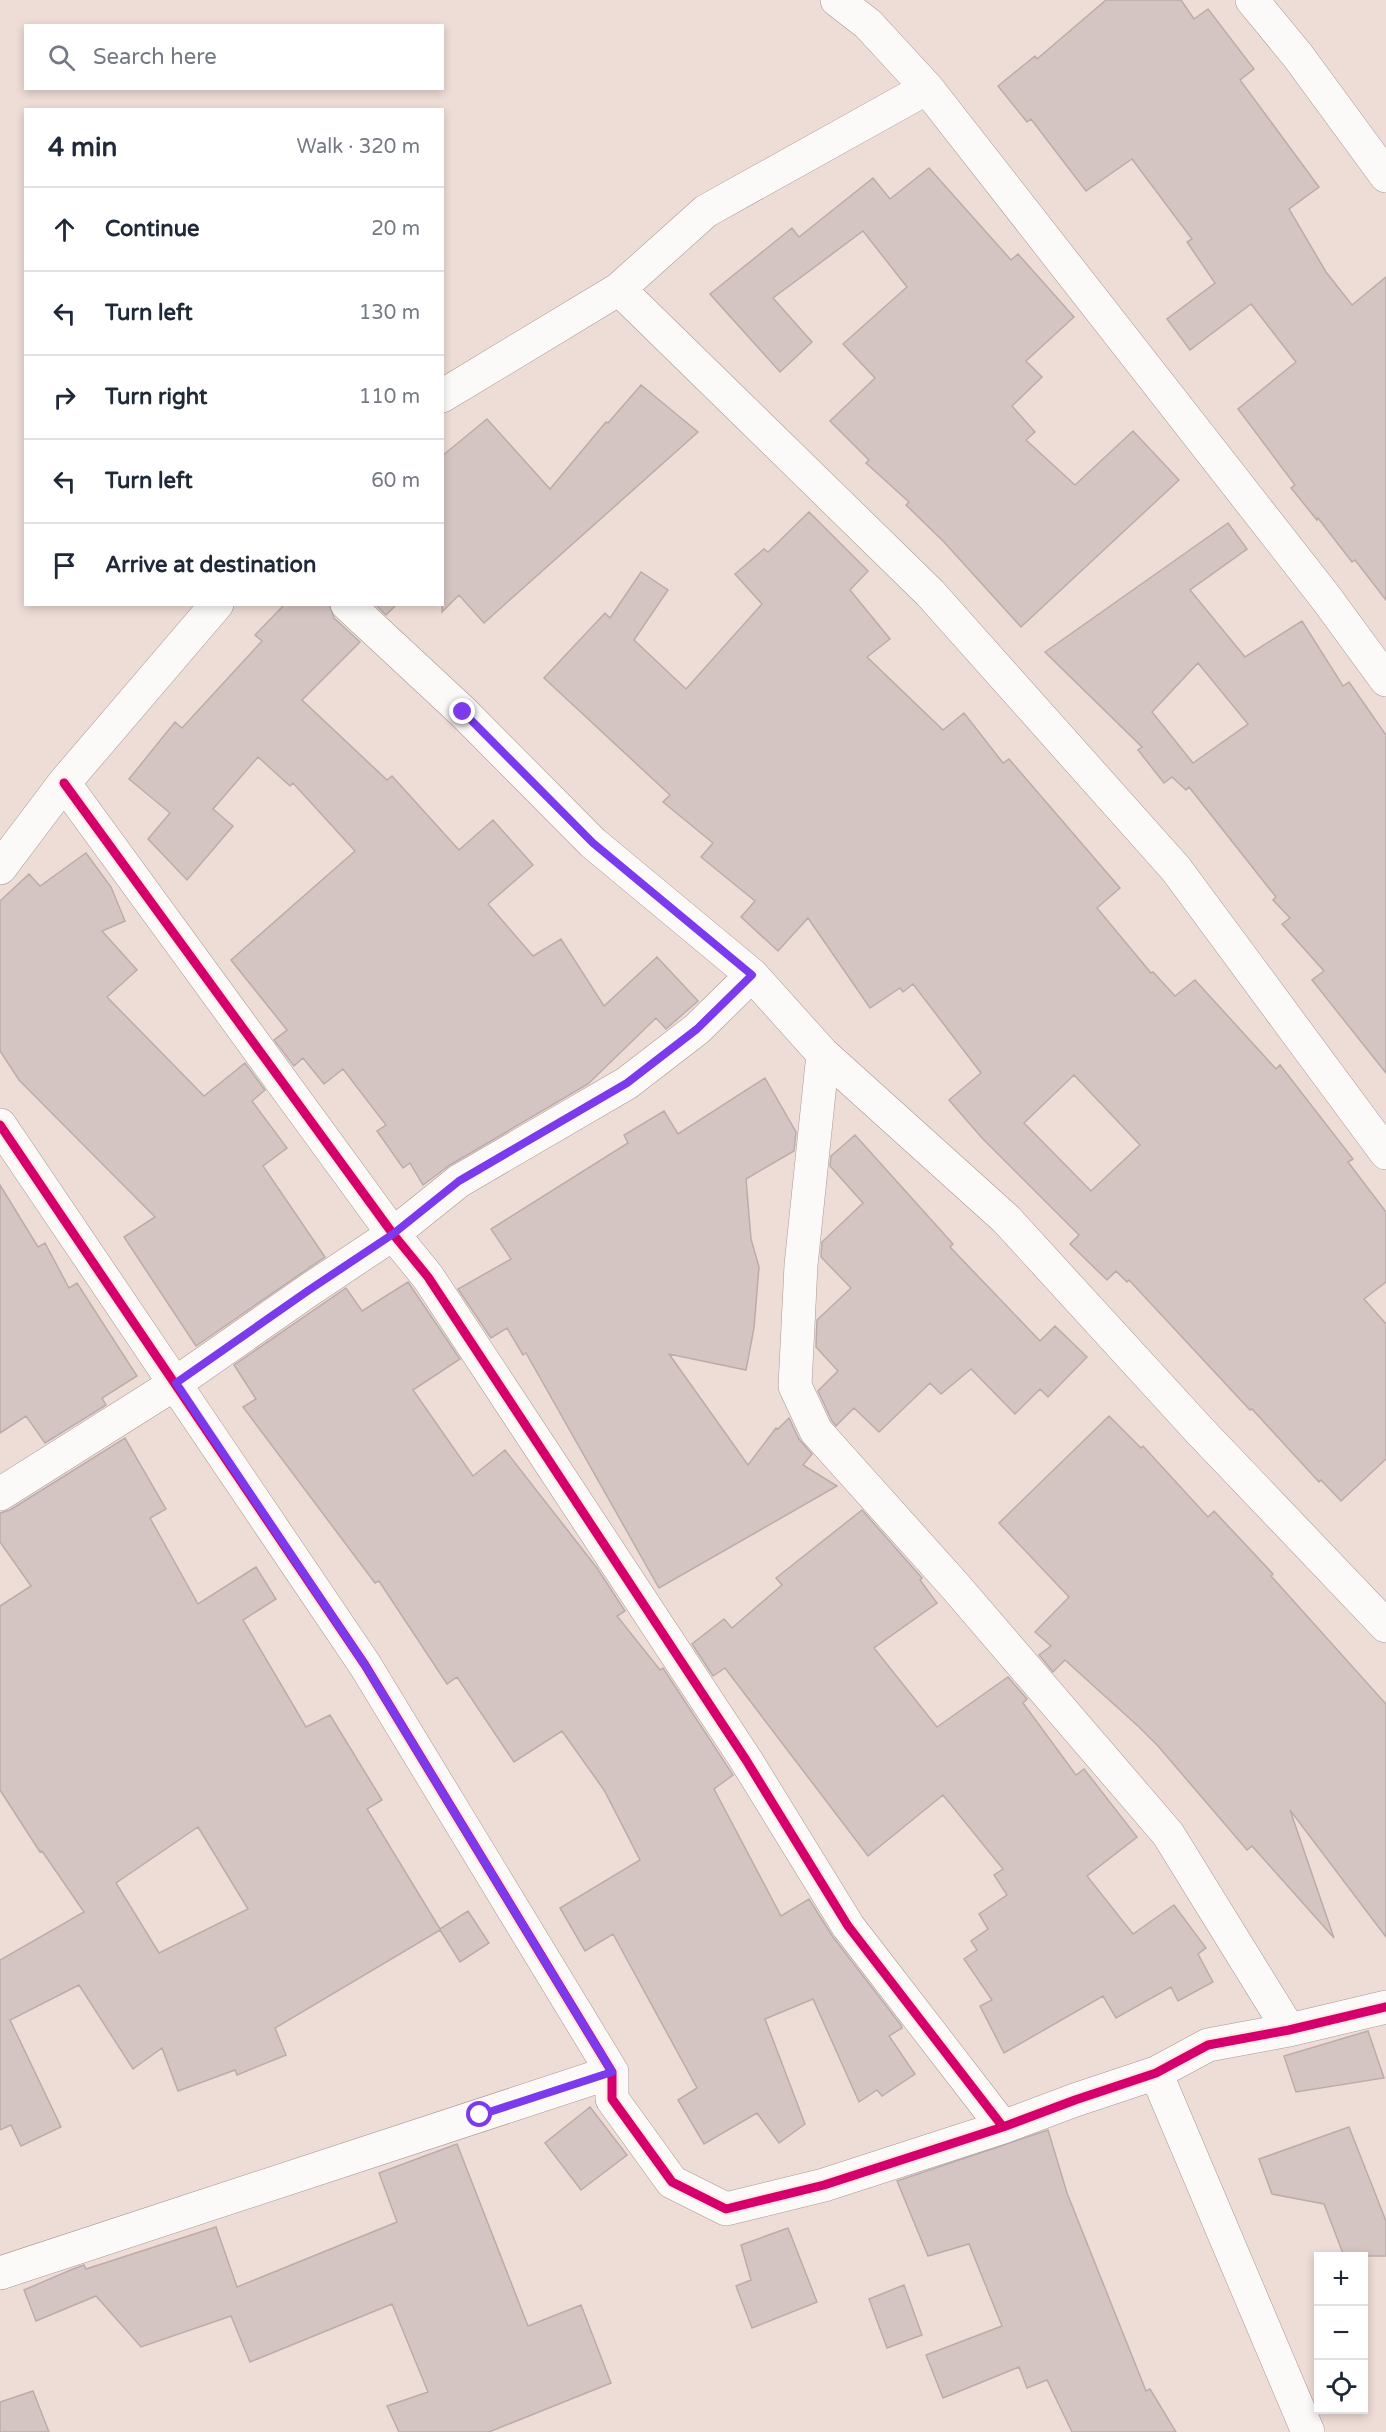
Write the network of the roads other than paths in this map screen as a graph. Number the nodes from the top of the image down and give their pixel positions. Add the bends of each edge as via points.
1 (837, 0) edge
2 (1252, 0) edge
3 (927, 88) junction
4 (1386, 176) edge
5 (619, 289) junction
6 (444, 395) edge
7 (215, 606) edge
8 (349, 606) edge
9 (1386, 680) edge
10 (64, 783) junction
11 (0, 868) edge
12 (752, 975) junction
13 (823, 1054) junction
14 (0, 1125) edge
15 (1386, 1154) edge
16 (393, 1234) junction
17 (176, 1383) junction
18 (0, 1494) edge
19 (1386, 1626) edge
20 (1386, 2007) edge
21 (1289, 2030) junction
22 (612, 2072) junction
23 (1156, 2073) junction
24 (1003, 2127) junction
25 (0, 2273) edge
26 (1308, 2432) edge

1 - 3 street via 868,24
2 - 4 street
3 - 5 street via 706,211
3 - 9 street
5 - 6 street
5 - 15 street via 930,593 1176,869
7 - 10 street
8 - 12 street via 463,712 593,843
10 - 11 street
10 - 16 street
12 - 13 street
12 - 16 street via 697,1029 627,1083 459,1181
13 - 19 street via 1006,1220
13 - 21 street via 801,1265 795,1386 816,1431 1168,1834
14 - 17 street
16 - 17 street
16 - 24 street via 429,1277 476,1348 746,1760 848,1926
17 - 18 street
17 - 22 street via 365,1665
20 - 21 street
21 - 23 street via 1208,2045
22 - 24 street via 612,2099 672,2182 726,2209 824,2185
22 - 25 street
23 - 24 street
23 - 26 street

